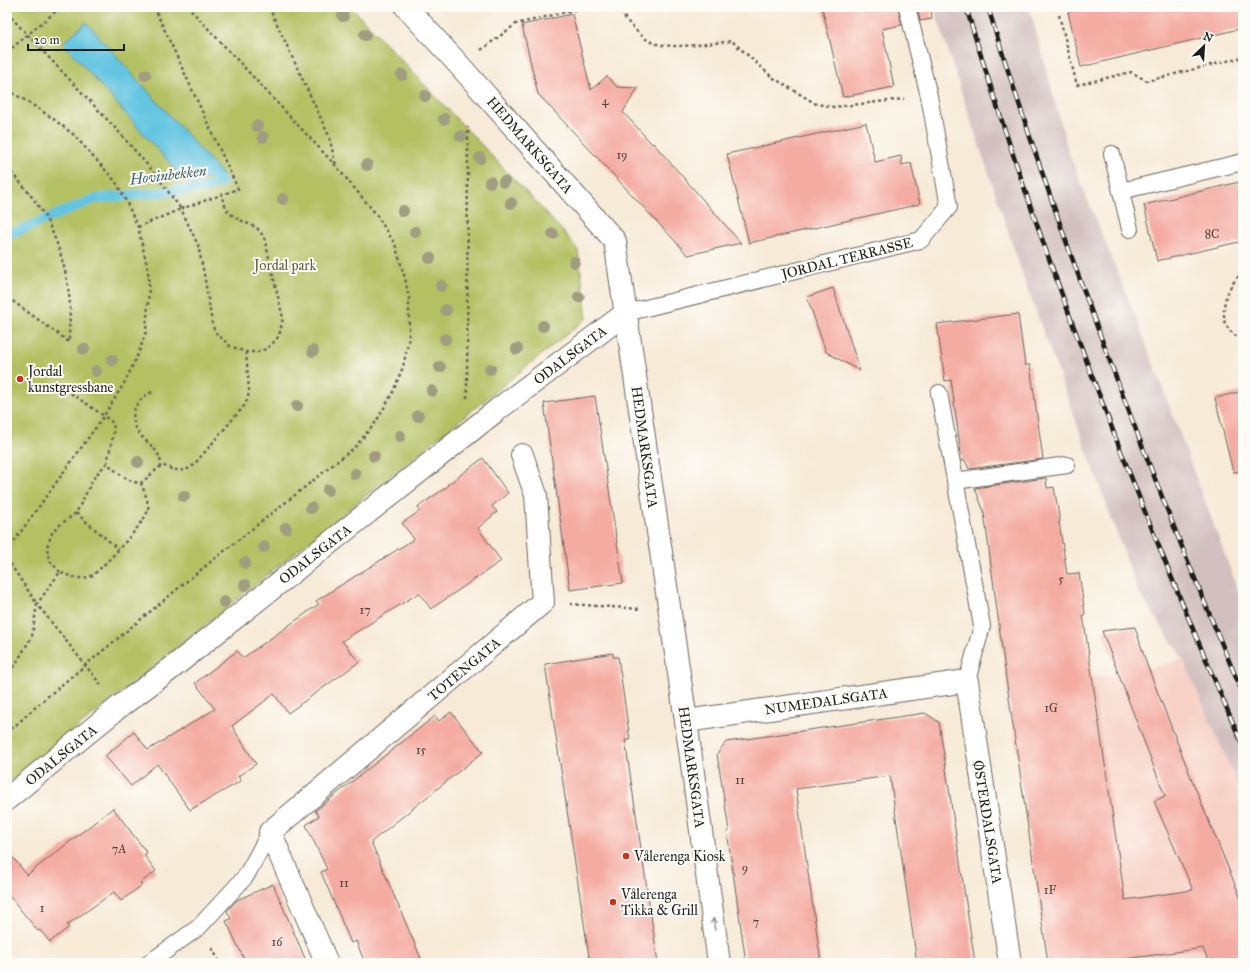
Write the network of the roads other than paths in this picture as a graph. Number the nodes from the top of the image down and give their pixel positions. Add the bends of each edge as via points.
1 (406, 7) edge
2 (907, 7) edge
3 (1112, 154) dead end
4 (1243, 162) edge
5 (1121, 191) junction
6 (1130, 230) dead end
7 (626, 313) junction
8 (939, 393) dead end
9 (522, 455) dead end
10 (1067, 465) dead end
11 (955, 481) junction
12 (967, 681) junction
13 (686, 720) junction
14 (7, 799) edge
15 (270, 832) junction
16 (149, 963) edge
17 (326, 963) edge
18 (719, 963) edge
19 (1010, 963) edge

1 - 7 street, HEDMARKSGATA via 615,241
2 - 7 lane, JORDAL TERRASSE via 929,96 949,207 921,240
3 - 5 lane
4 - 5 lane
5 - 6 lane
7 - 13 street, HEDMARKSGATA
7 - 14 street, ODALSGATA via 119,707
8 - 11 lane
9 - 15 street, TOTENGATA via 536,494 543,602
10 - 11 lane
11 - 12 lane via 982,626
12 - 13 street, NUMEDALSGATA
12 - 19 street, ØSTERDALSGATA
18 -> 13 street, HEDMARKSGATA
15 - 16 lane, TOTENGATA via 246,876 204,922
15 - 17 street

